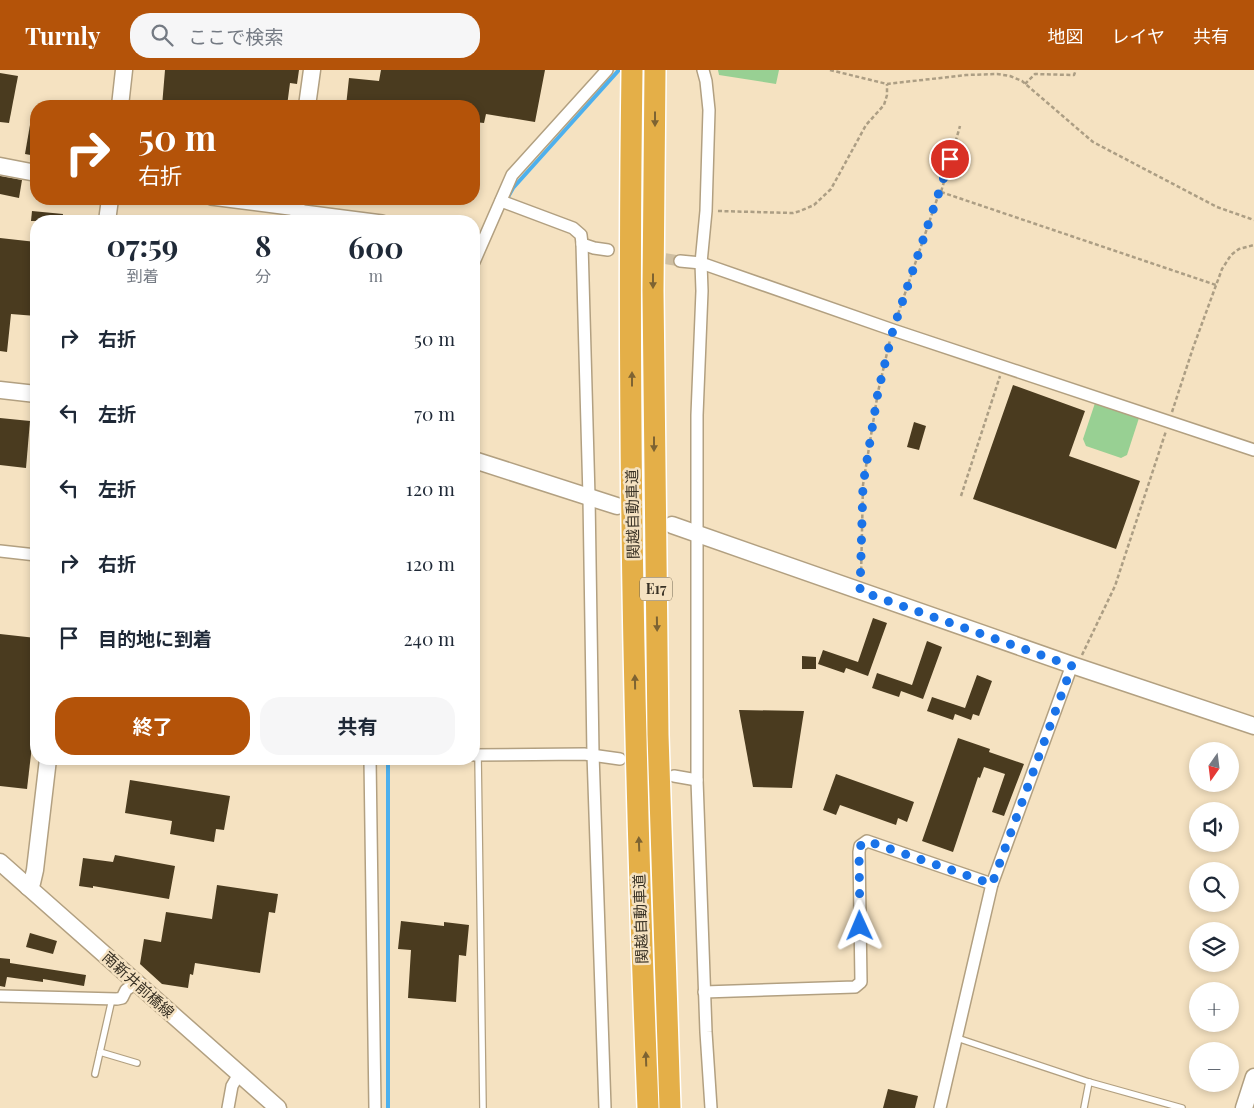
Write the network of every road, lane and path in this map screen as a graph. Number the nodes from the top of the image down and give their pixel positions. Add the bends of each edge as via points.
1 (124, 70) edge
2 (312, 70) edge
3 (607, 70) edge
4 (632, 70) edge
5 (655, 70) edge
6 (704, 70) edge
7 (830, 70) edge
8 (1076, 72) edge
9 (887, 84) junction
10 (1025, 84) junction
11 (121, 100) edge
12 (309, 100) edge
13 (960, 126) dead end
14 (0, 166) edge
15 (30, 172) edge
16 (941, 192) junction
17 (501, 201) junction
18 (298, 205) edge
19 (706, 211) junction
20 (322, 215) edge
21 (1254, 220) edge
22 (480, 233) edge
23 (582, 244) junction
24 (1254, 245) edge
25 (608, 250) dead end
26 (680, 261) tunnel mouth
27 (701, 263) junction
28 (1216, 284) junction
29 (893, 330) junction
30 (1003, 367) junction
31 (0, 390) edge
32 (30, 393) edge
33 (1169, 423) junction
34 (1254, 450) edge
35 (480, 462) edge
36 (961, 496) dead end
37 (589, 497) junction
38 (617, 506) dead end
39 (672, 525) dead end
40 (697, 534) junction
41 (0, 551) edge
42 (30, 554) edge
43 (860, 591) junction
44 (1072, 666) junction
45 (1254, 726) edge
46 (593, 754) junction
47 (480, 755) edge
48 (620, 759) dead end
49 (47, 765) edge
50 (370, 765) edge
51 (476, 765) edge
52 (674, 776) dead end
53 (697, 780) junction
54 (0, 862) edge
55 (992, 884) junction
56 (28, 887) junction
57 (136, 983) junction
58 (704, 992) junction
59 (0, 996) edge
60 (112, 999) junction
61 (957, 1038) junction
62 (100, 1052) junction
63 (138, 1063) dead end
64 (95, 1074) dead end
65 (239, 1074) junction
66 (1254, 1077) edge
67 (1090, 1082) junction
68 (228, 1108) edge
69 (278, 1108) edge
70 (375, 1108) edge
71 (483, 1108) edge
72 (605, 1108) edge
73 (648, 1108) edge
74 (670, 1108) edge
75 (711, 1108) edge
76 (940, 1108) edge
77 (1084, 1108) edge
78 (1182, 1108) edge
79 (1244, 1108) edge

1 - 11 street
2 - 12 street
3 - 17 street via 512,175
73 -> 4 highway, 関越自動車道 / E17 via 635,734
5 -> 74 highway, 関越自動車道 / E17 via 653,290 658,735
6 - 19 street via 709,110
7 - 9 path
8 - 10 path via 1074,75 1040,73
9 - 10 path via 997,74
9 - 19 path via 884,105 866,125 831,189 814,205 800,212
10 - 21 path via 1106,150 1217,207
13 - 16 path
14 - 15 street
16 - 28 path
16 - 29 path
17 - 22 street
17 - 23 street via 573,228 581,235
18 - 20 street
19 - 27 street
23 - 25 street
23 - 37 street
24 - 28 path via 1239,248 1231,255
26 - 27 street
27 - 29 street
27 - 40 street
28 - 33 path
29 - 30 street
29 - 43 path via 878,392 863,485
30 - 33 street
30 - 36 path
31 - 32 street
33 - 34 street
33 - 44 path via 1115,586 1080,657
35 - 37 street
37 - 38 street
37 - 46 street
39 - 40 street
40 - 43 street
40 - 53 street
41 - 42 street
43 - 44 street
44 - 45 street
44 - 55 street
46 - 47 street
46 - 48 street
46 - 72 street
49 - 56 street via 35,870
50 - 70 street
51 - 71 lane
52 - 53 street
53 - 58 street
54 - 56 street, 南新井前橋線
55 - 58 street via 867,841 860,846 859,852 861,982 858,986
55 - 61 street
56 - 57 street, 南新井前橋線
57 - 60 street via 126,990 122,998
57 - 65 street, 南新井前橋線
58 - 75 street
59 - 60 street
60 - 62 lane
61 - 67 lane
61 - 76 street
62 - 63 lane
62 - 64 lane
65 - 68 street via 232,1086
65 - 69 street, 南新井前橋線
66 - 79 street
67 - 77 lane
67 - 78 lane

